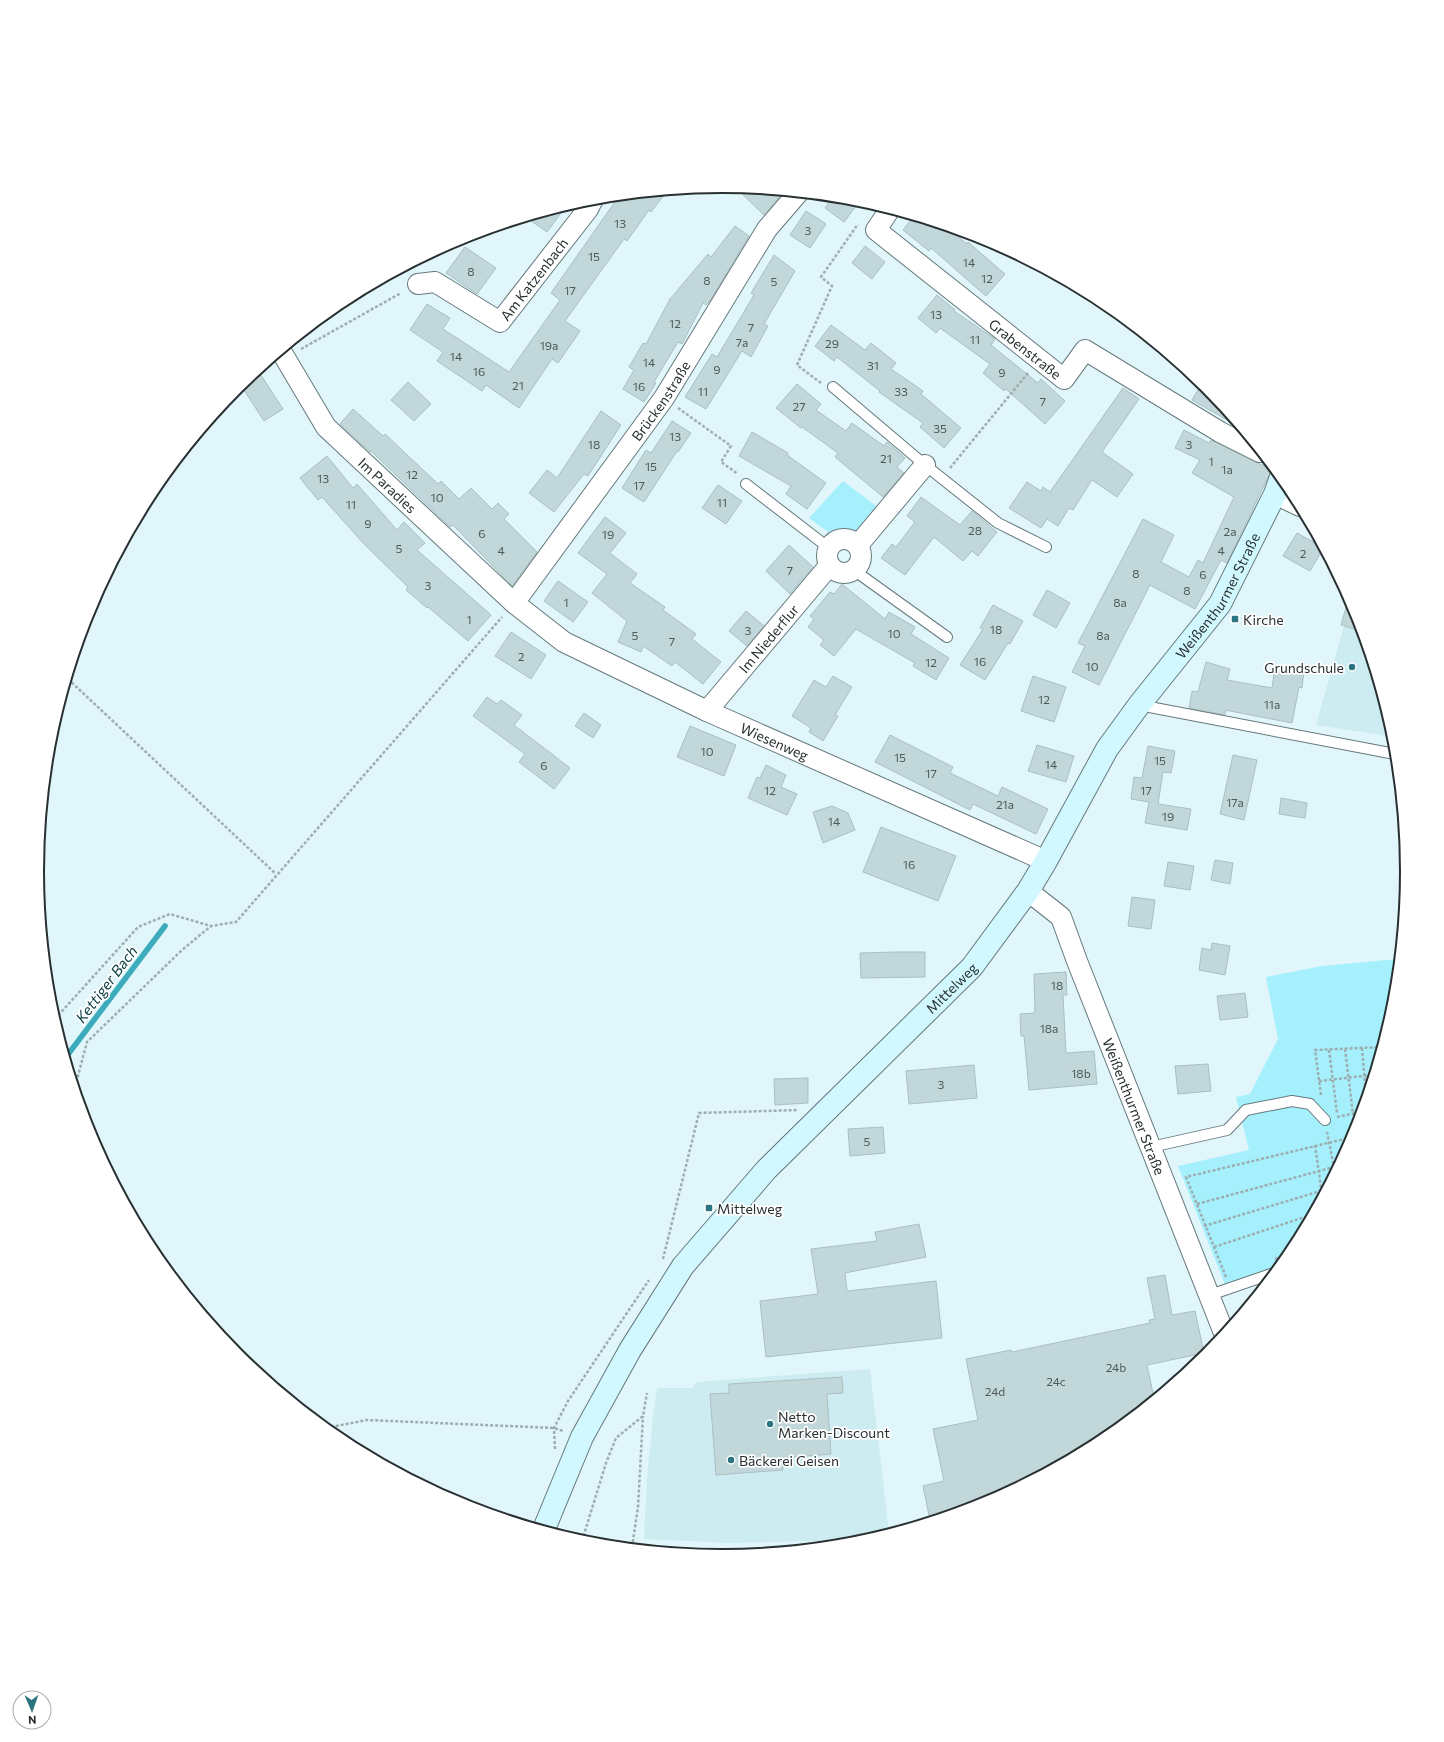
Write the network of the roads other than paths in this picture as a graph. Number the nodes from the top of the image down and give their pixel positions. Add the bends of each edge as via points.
1 (795, 197) edge
2 (589, 206) edge
3 (887, 214) edge
4 (418, 284) road end
5 (283, 354) edge
6 (833, 387) road end
7 (1252, 448) edge
8 (926, 465) junction
9 (746, 484) road end
10 (1278, 486) edge
11 (858, 545) junction
12 (1046, 547) dead end
13 (829, 557) junction
14 (855, 571) junction
15 (514, 603) junction
16 (947, 638) dead end
17 (1139, 705) junction
18 (707, 711) junction
19 (1389, 753) edge
20 (1046, 862) junction
21 (1028, 891) junction
22 (1325, 1120) road end
23 (1151, 1147) junction
24 (1266, 1276) edge
25 (1210, 1295) junction
26 (1222, 1328) edge
27 (546, 1526) edge

1 - 15 street, Brückenstraße via 767,229 664,398
2 - 4 street, Am Katzenbach via 500,322 435,282
3 - 7 street, Grabenstraße via 876,230 1064,379 1084,350 1220,432
5 - 15 street, Im Paradies via 326,427
6 - 8 lane
8 - 11 street
8 - 12 lane via 998,522
9 - 13 lane
10 - 17 street, Weißenthurmer Straße via 1220,604
11 - 13 street, Im Niederflur via 840,539 835,542
11 - 14 street via 862,558
13 - 14 street via 836,572 842,574
13 - 18 street, Im Niederflur
14 - 16 lane
15 - 18 street, Wiesenweg via 564,642
17 - 19 lane
17 - 20 street, Weißenthurmer Straße via 1107,749
18 - 20 street, Wiesenweg
20 - 21 street, Mittelweg
21 - 23 street, Weißenthurmer Straße via 1061,917
21 - 27 street, Mittelweg via 972,968 673,1262 630,1350 582,1437
22 - 23 lane via 1310,1104 1292,1101 1246,1110 1227,1130
23 - 25 street, Weißenthurmer Straße
24 - 25 lane
25 - 26 street, Weißenthurmer Straße

